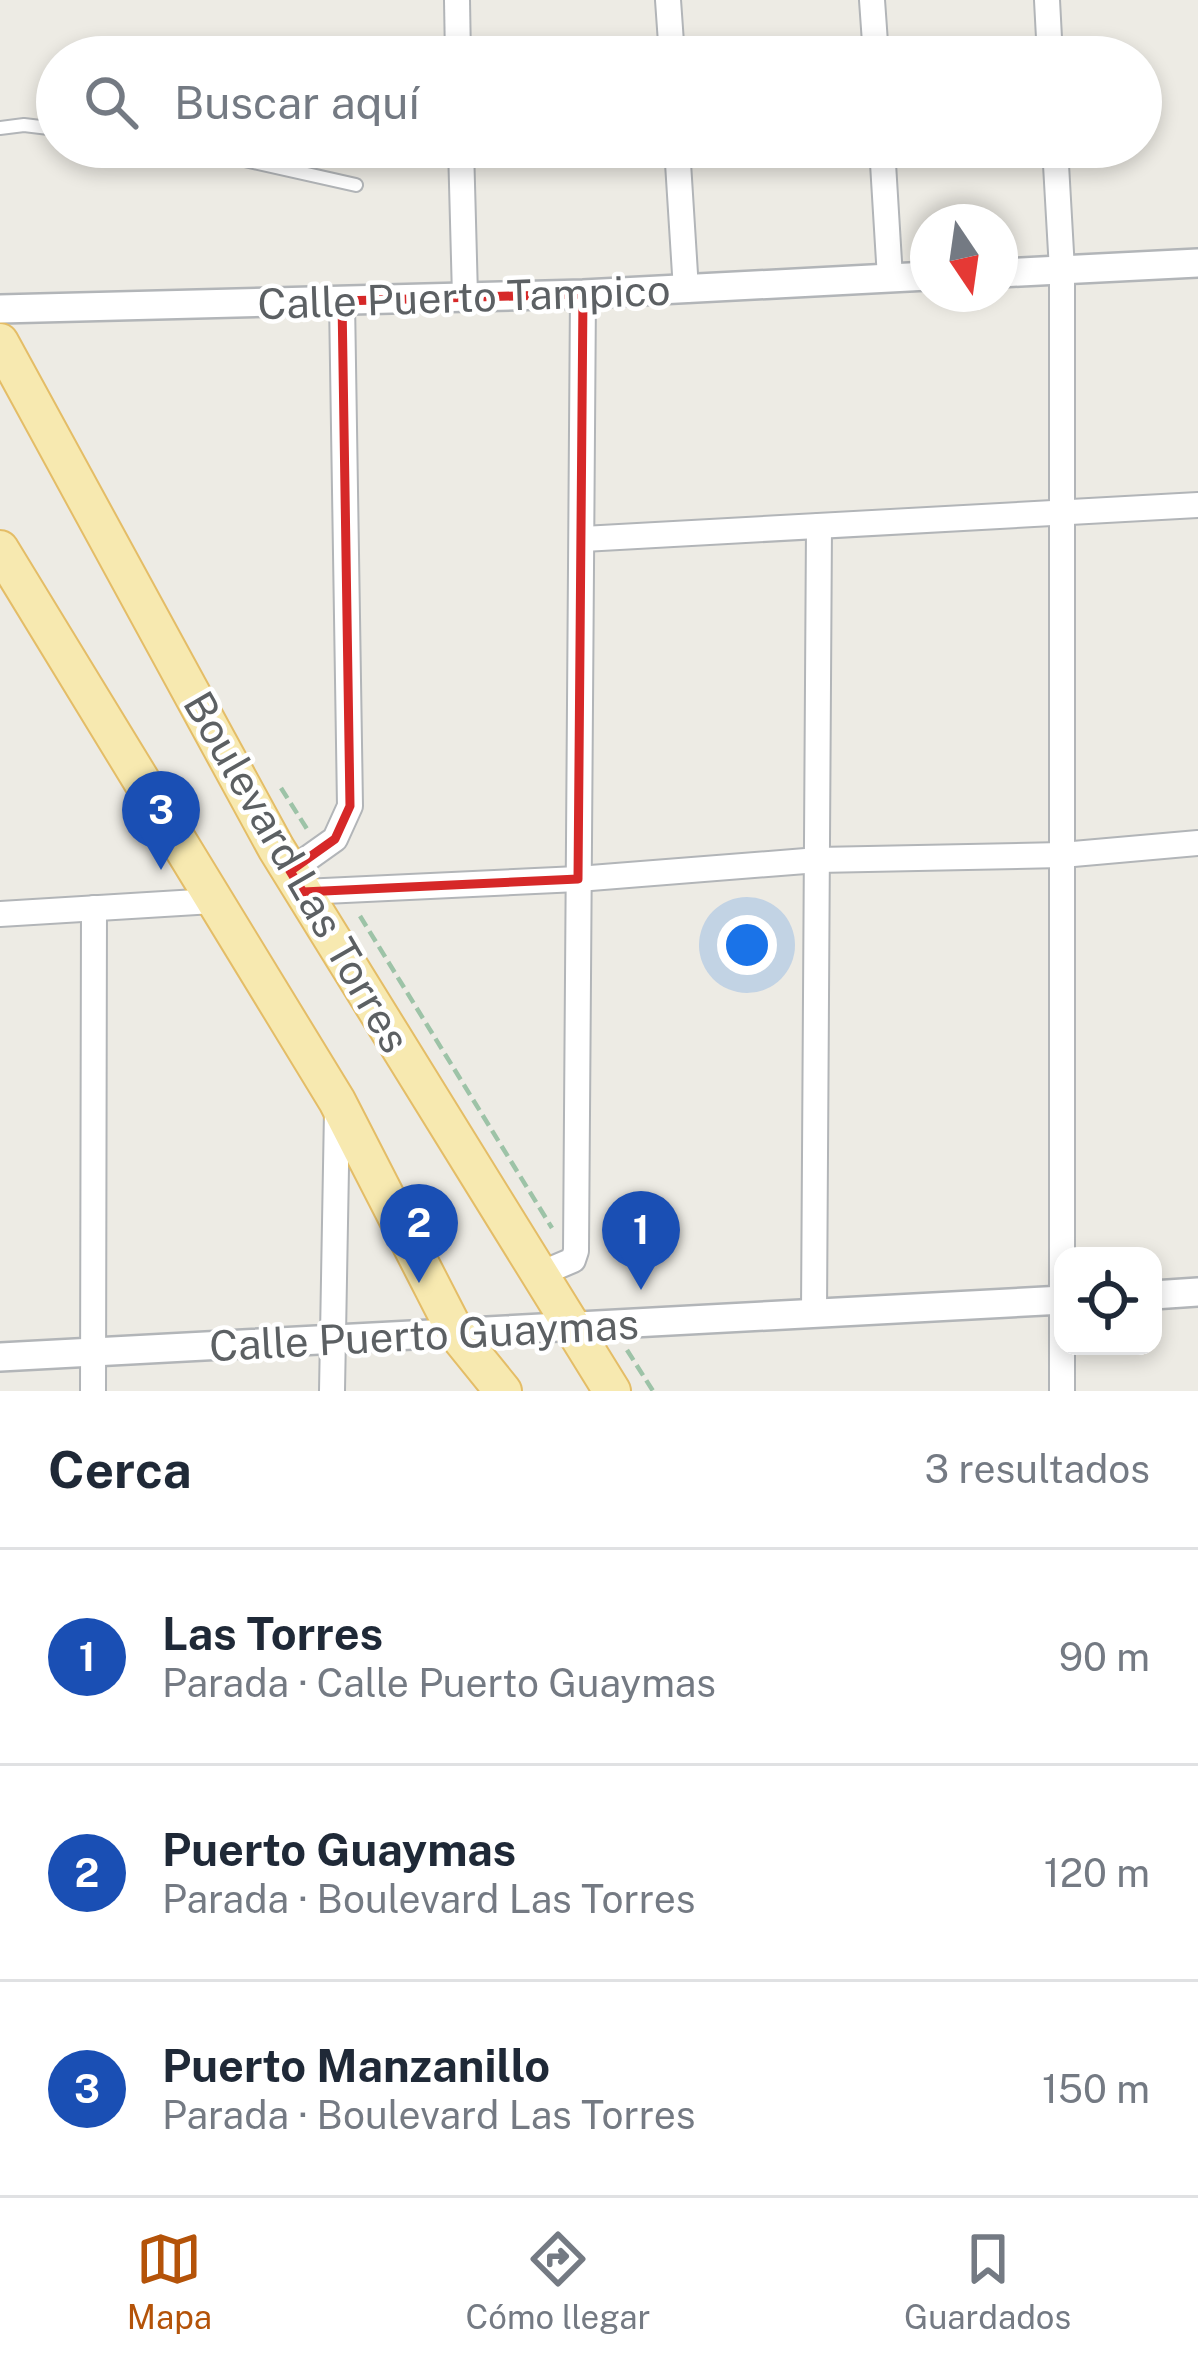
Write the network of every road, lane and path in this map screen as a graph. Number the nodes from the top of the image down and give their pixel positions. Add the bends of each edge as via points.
1 (457, 0) edge
2 (668, 0) edge
3 (872, 0) edge
4 (1047, 0) edge
5 (458, 36) edge
6 (671, 36) edge
7 (875, 36) edge
8 (1049, 36) edge
9 (36, 126) edge
10 (0, 128) edge
11 (281, 168) edge
12 (462, 168) edge
13 (678, 168) edge
14 (883, 168) edge
15 (1056, 168) edge
16 (356, 185) dead end
17 (1198, 263) edge
18 (1062, 270) junction
19 (1018, 272) edge
20 (910, 277) edge
21 (890, 278) junction
22 (686, 290) junction
23 (583, 294) junction
24 (465, 296) junction
25 (341, 301) junction
26 (0, 309) edge
27 (0, 342) edge
28 (1198, 505) edge
29 (1063, 512) junction
30 (819, 526) junction
31 (583, 538) junction
32 (0, 548) edge
33 (1198, 842) edge
34 (1062, 855) junction
35 (818, 860) junction
36 (578, 879) junction
37 (297, 881) junction
38 (213, 901) junction
39 (94, 908) junction
40 (0, 914) edge
41 (337, 1101) junction
42 (1062, 1247) edge
43 (540, 1274) junction
44 (1198, 1292) edge
45 (1162, 1294) edge
46 (1054, 1300) edge
47 (814, 1313) junction
48 (572, 1327) junction
49 (456, 1333) junction
50 (333, 1340) junction
51 (94, 1352) junction
52 (1062, 1355) edge
53 (0, 1357) edge
54 (93, 1391) edge
55 (332, 1391) edge
56 (503, 1391) edge
57 (612, 1391) edge
58 (1062, 1391) edge

1 - 5 street
2 - 6 street
3 - 7 street
4 - 8 street
9 - 10 lane
11 - 16 lane
12 - 24 street
13 - 22 street
14 - 21 street
15 - 18 street
17 - 18 street
18 - 19 street
18 - 29 street
20 - 21 street, Calle Puerto Tampico
21 - 22 street, Calle Puerto Tampico
22 - 23 street, Calle Puerto Tampico
23 - 24 street, Calle Puerto Tampico
23 - 31 street
24 - 25 street, Calle Puerto Tampico
25 - 26 street, Calle Puerto Tampico
25 - 37 street via 350,806
27 - 37 main road, Boulevard Las Torres
28 - 29 street
29 - 30 street
29 - 34 street
30 - 31 street
30 - 35 street
31 - 36 street
32 - 38 main road, Boulevard Las Torres
33 - 34 street
34 - 35 street
34 - 42 street
35 - 36 street
35 - 47 street
36 - 37 street
36 - 43 street via 576,1251
37 - 43 main road, Boulevard Las Torres
38 - 39 street
38 - 41 main road, Boulevard Las Torres
39 - 40 street
39 - 51 street
41 - 49 main road, Boulevard Las Torres
41 - 50 street
43 - 48 main road, Boulevard Las Torres
44 - 45 street
46 - 47 street, Calle Puerto Guaymas
47 - 48 street, Calle Puerto Guaymas
48 - 49 street, Calle Puerto Guaymas
48 - 57 main road, Boulevard Las Torres
49 - 50 street, Calle Puerto Guaymas
49 - 56 main road, Boulevard Las Torres
50 - 51 street, Calle Puerto Guaymas
50 - 55 street
51 - 53 street, Calle Puerto Guaymas
51 - 54 street
52 - 58 street

